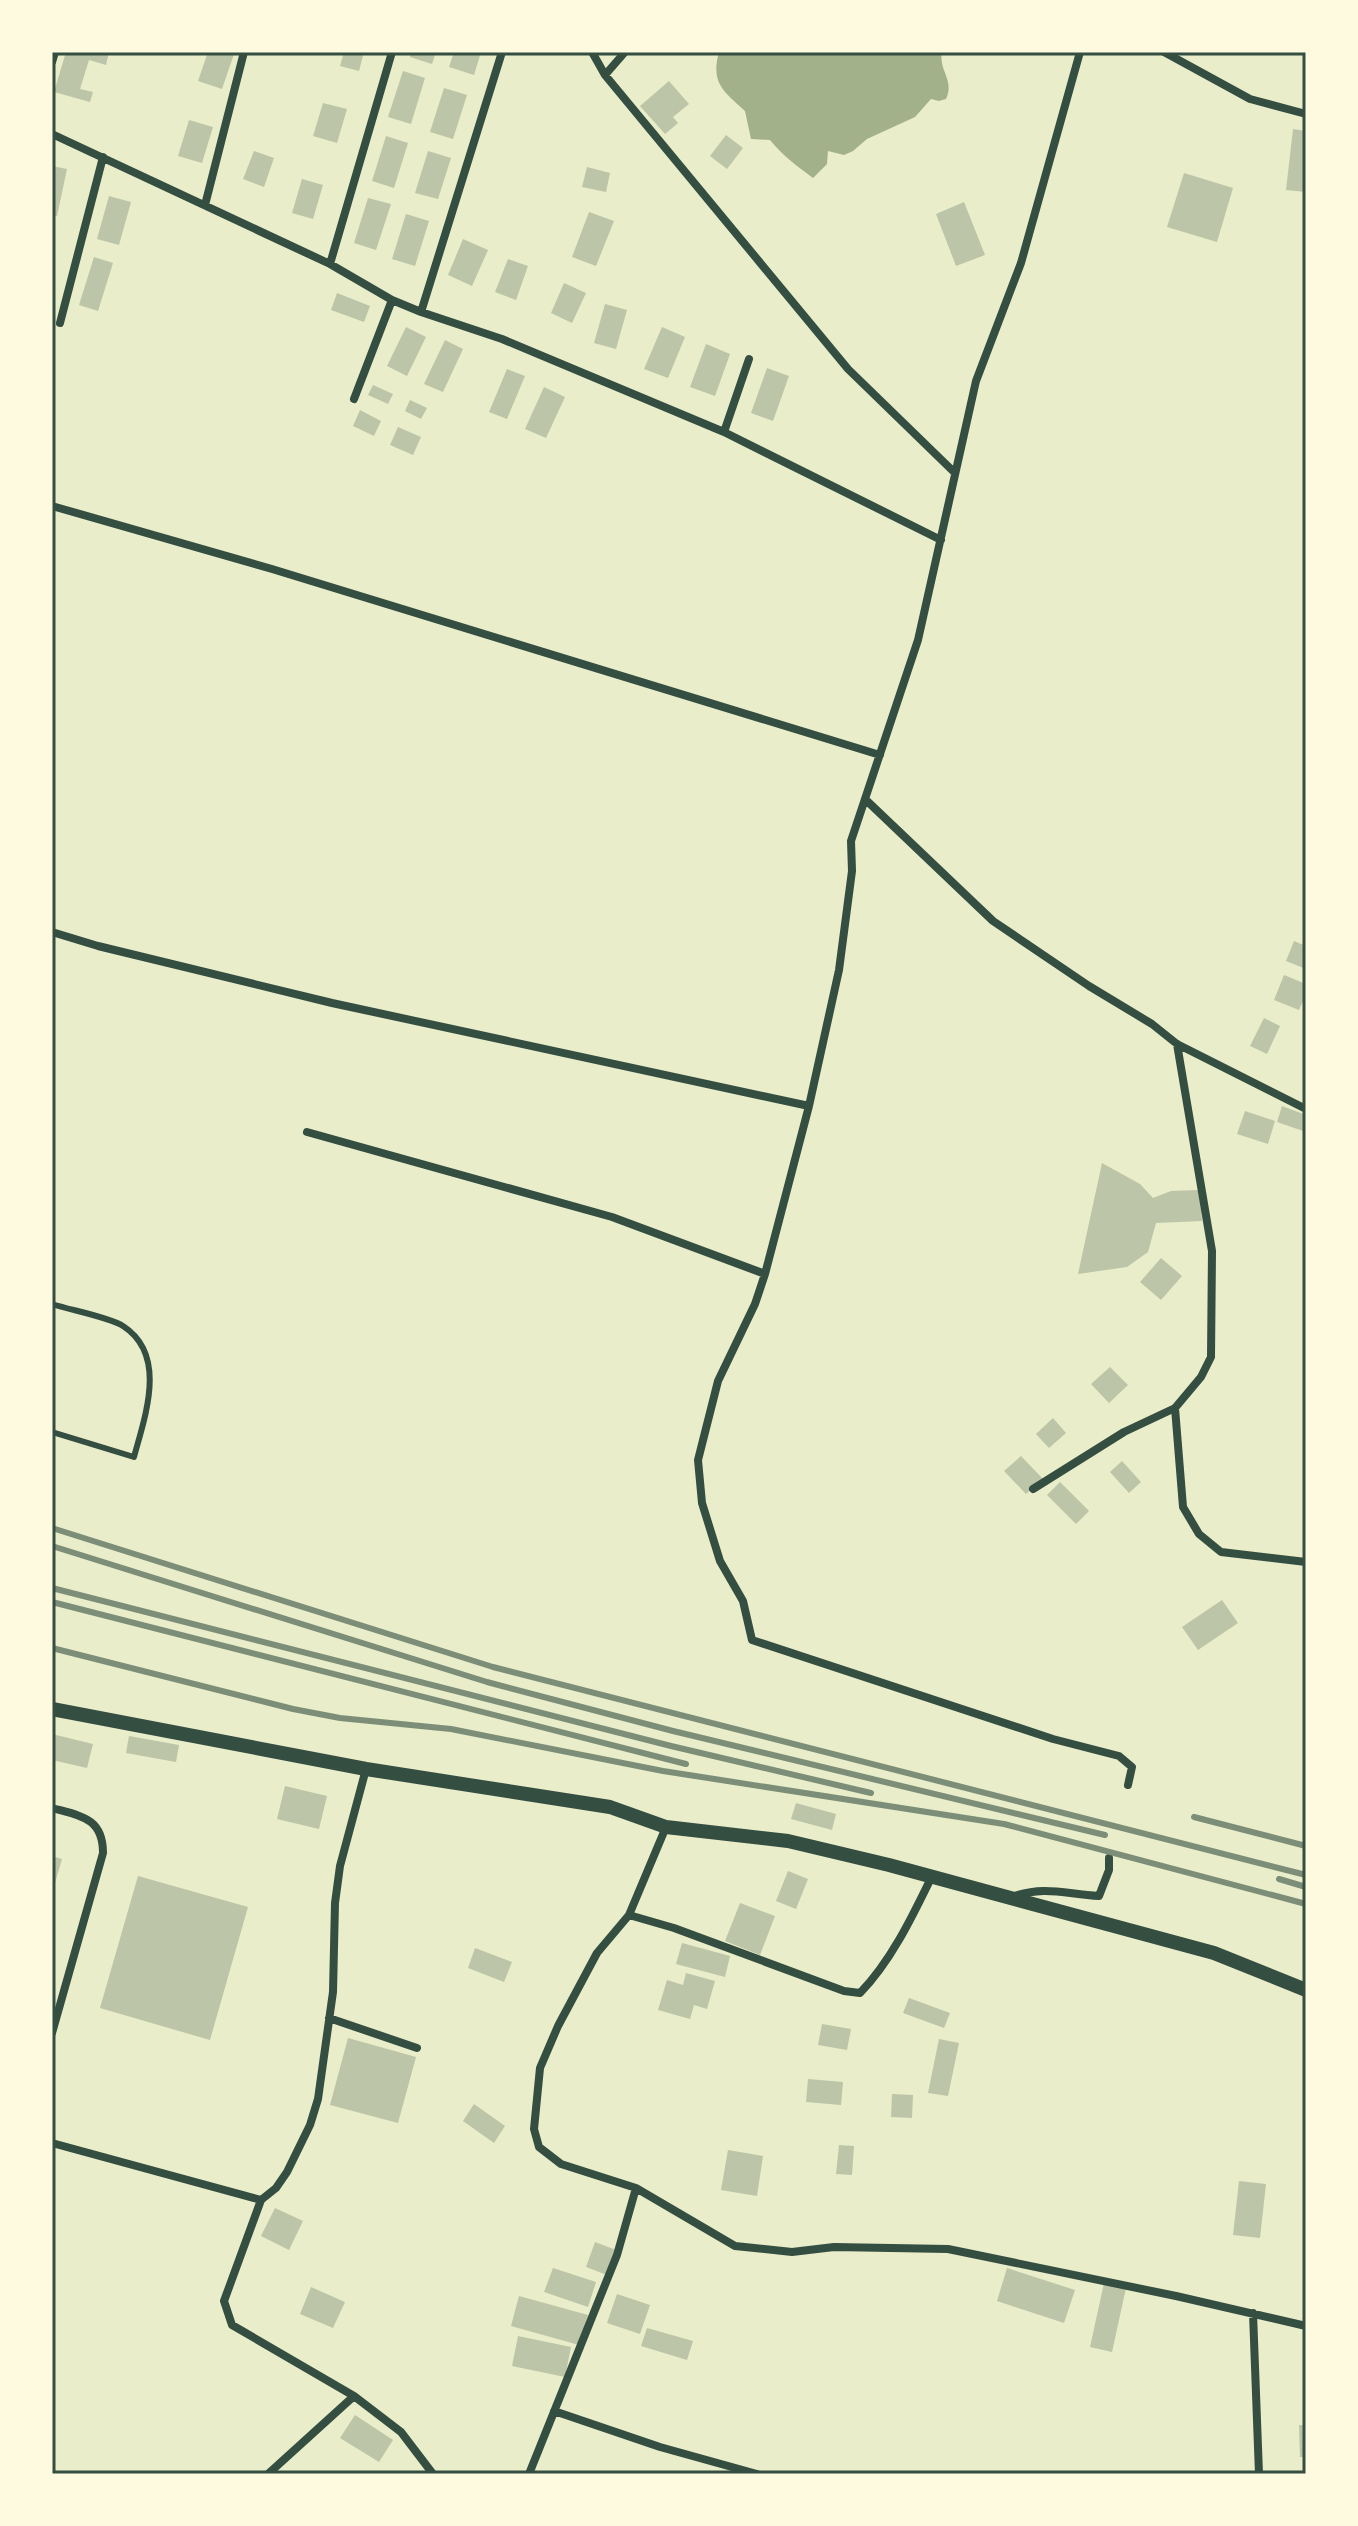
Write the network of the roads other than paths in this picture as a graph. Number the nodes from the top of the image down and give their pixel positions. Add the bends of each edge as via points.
1 (55, 52) edge
2 (244, 52) edge
3 (392, 52) edge
4 (502, 52) edge
5 (592, 52) edge
6 (625, 52) edge
7 (1080, 52) edge
8 (1167, 54) edge
9 (52, 62) edge
10 (605, 75) junction
11 (1306, 114) edge
12 (52, 134) edge
13 (103, 157) junction
14 (205, 205) junction
15 (330, 264) junction
16 (392, 300) junction
17 (421, 312) junction
18 (60, 323) dead end
19 (749, 359) dead end
20 (354, 399) dead end
21 (724, 432) junction
22 (955, 473) junction
23 (52, 506) edge
24 (941, 540) junction
25 (880, 755) junction
26 (866, 800) junction
27 (52, 932) edge
28 (1177, 1044) junction
29 (809, 1106) junction
30 (1306, 1109) edge
31 (307, 1132) dead end
32 (765, 1274) junction
33 (52, 1304) edge
34 (1175, 1408) junction
35 (52, 1432) edge
36 (1033, 1489) dead end
37 (1306, 1562) edge
38 (52, 1709) edge
39 (366, 1769) junction
40 (1128, 1785) dead end
41 (52, 1808) edge
42 (666, 1827) junction
43 (1109, 1858) dead end
44 (931, 1878) junction
45 (1010, 1897) junction
46 (629, 1915) junction
47 (1306, 1990) edge
48 (329, 2018) junction
49 (52, 2033) edge
50 (417, 2048) dead end
51 (52, 2143) edge
52 (636, 2188) junction
53 (261, 2200) junction
54 (1253, 2313) junction
55 (1306, 2326) edge
56 (354, 2396) junction
57 (554, 2411) junction
58 (268, 2474) edge
59 (433, 2474) edge
60 (529, 2474) edge
61 (757, 2474) edge
62 (1259, 2474) edge

1 - 9 street
2 - 14 street
3 - 15 street
4 - 17 street
5 - 10 street
6 - 10 street
7 - 22 street via 1021,263 976,381
8 - 11 street via 1250,99
10 - 22 street via 848,369
12 - 13 street
13 - 14 street
13 - 18 street
14 - 15 street
15 - 16 street
16 - 17 street
16 - 20 street
17 - 21 street via 502,339
19 - 21 street
21 - 24 street
22 - 24 street
23 - 25 street
24 - 25 street via 918,640
25 - 26 street
26 - 28 street via 993,921
26 - 29 street via 851,841 839,970
27 - 29 street via 332,1003
28 - 30 street
28 - 34 street via 1212,1251 1213,1332 1211,1357 1201,1377
29 - 32 street
31 - 32 street via 612,1217
32 - 40 street via 718,1381 698,1460 702,1503 720,1561 743,1601 752,1640 1119,1756 1132,1767
33 - 35 lane via 122,1326 145,1347 150,1379 134,1457
34 - 36 street via 1124,1432
34 - 37 street via 1183,1507 1199,1534 1221,1552
38 - 39 street
39 - 42 street via 610,1807
39 - 48 street via 340,1866
41 - 49 street via 94,1824 103,1836 103,1853
42 - 44 street via 788,1841
42 - 46 street
43 - 45 street via 1099,1896 1067,1890
44 - 45 street
44 - 46 street via 914,1914 860,1993
45 - 47 street via 1214,1953
46 - 52 street via 597,1953 546,2054 534,2129 539,2147 561,2164
48 - 50 street
48 - 53 street via 310,2125 287,2172
51 - 53 street
52 - 54 street via 735,2246 792,2252 834,2247 948,2249
52 - 57 street via 617,2255
53 - 56 street via 224,2301 232,2325
54 - 55 street
54 - 62 street
56 - 58 street
56 - 59 street via 401,2432
57 - 60 street
57 - 61 street

